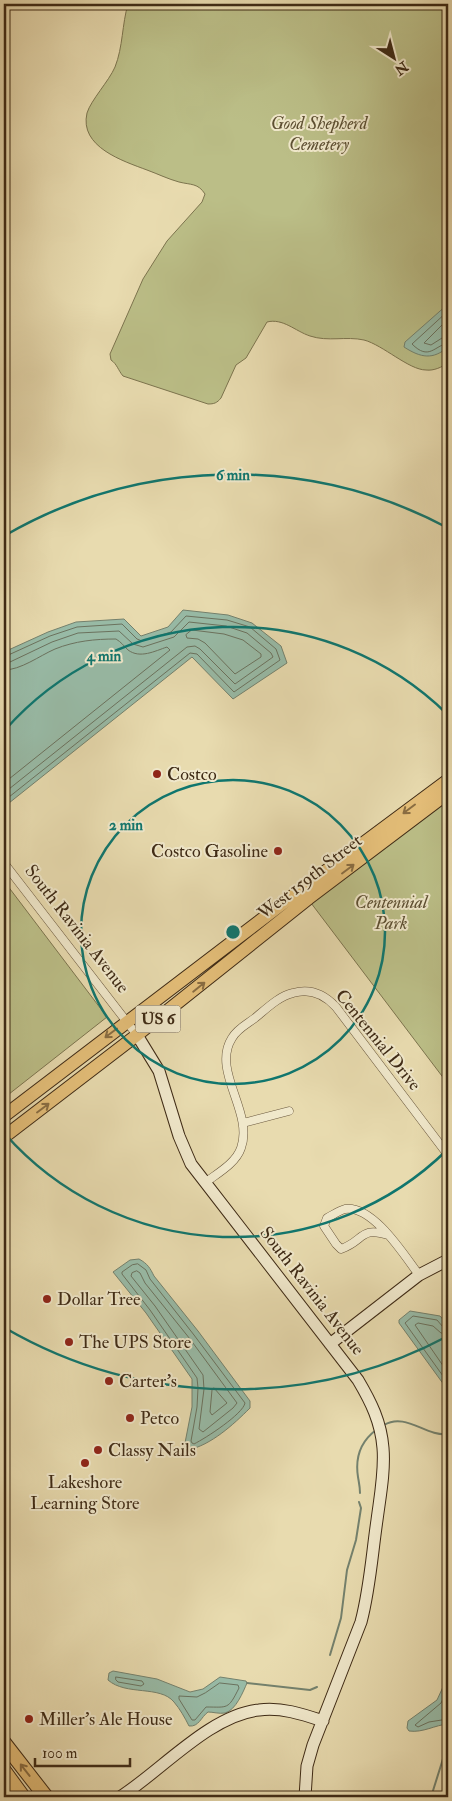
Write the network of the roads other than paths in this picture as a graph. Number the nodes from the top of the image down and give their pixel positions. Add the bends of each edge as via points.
1 (448, 780) edge
2 (448, 793) edge
3 (4, 863) edge
4 (127, 1022) junction
5 (137, 1036) junction
6 (289, 1111) dead end
7 (4, 1116) edge
8 (243, 1123) junction
9 (4, 1137) edge
10 (448, 1155) edge
11 (206, 1182) junction
12 (388, 1235) junction
13 (448, 1260) edge
14 (419, 1274) junction
15 (330, 1344) junction
16 (323, 1721) junction
17 (4, 1743) edge
18 (4, 1771) edge
19 (23, 1797) edge
20 (46, 1797) edge
21 (120, 1797) edge
22 (305, 1797) edge

1 -> 4 main road, West 159th Street / US 6
5 -> 2 main road, West 159th Street / US 6 via 309,898
3 - 4 street, South Ravinia Avenue
4 - 5 street, South Ravinia Avenue
4 -> 7 main road, West 159th Street / US 6
9 -> 5 main road, West 159th Street / US 6
5 - 11 street, South Ravinia Avenue via 159,1071 179,1136 192,1164
6 - 8 street
8 - 10 street, Centennial Drive via 226,1061 231,1038 289,994 302,990 329,1000
8 - 11 street via 244,1135 236,1157
11 - 15 street, South Ravinia Avenue
12 - 12 street via 371,1217 352,1209 336,1212 327,1218 324,1226 341,1249 369,1232
12 - 14 street
13 - 14 street
14 - 15 street
15 - 16 street, South Ravinia Avenue via 371,1402 383,1448 381,1486 362,1622
16 - 21 street via 272,1709 230,1717
16 - 22 street, South Ravinia Avenue via 307,1766
20 -> 17 highway
18 - 19 highway

